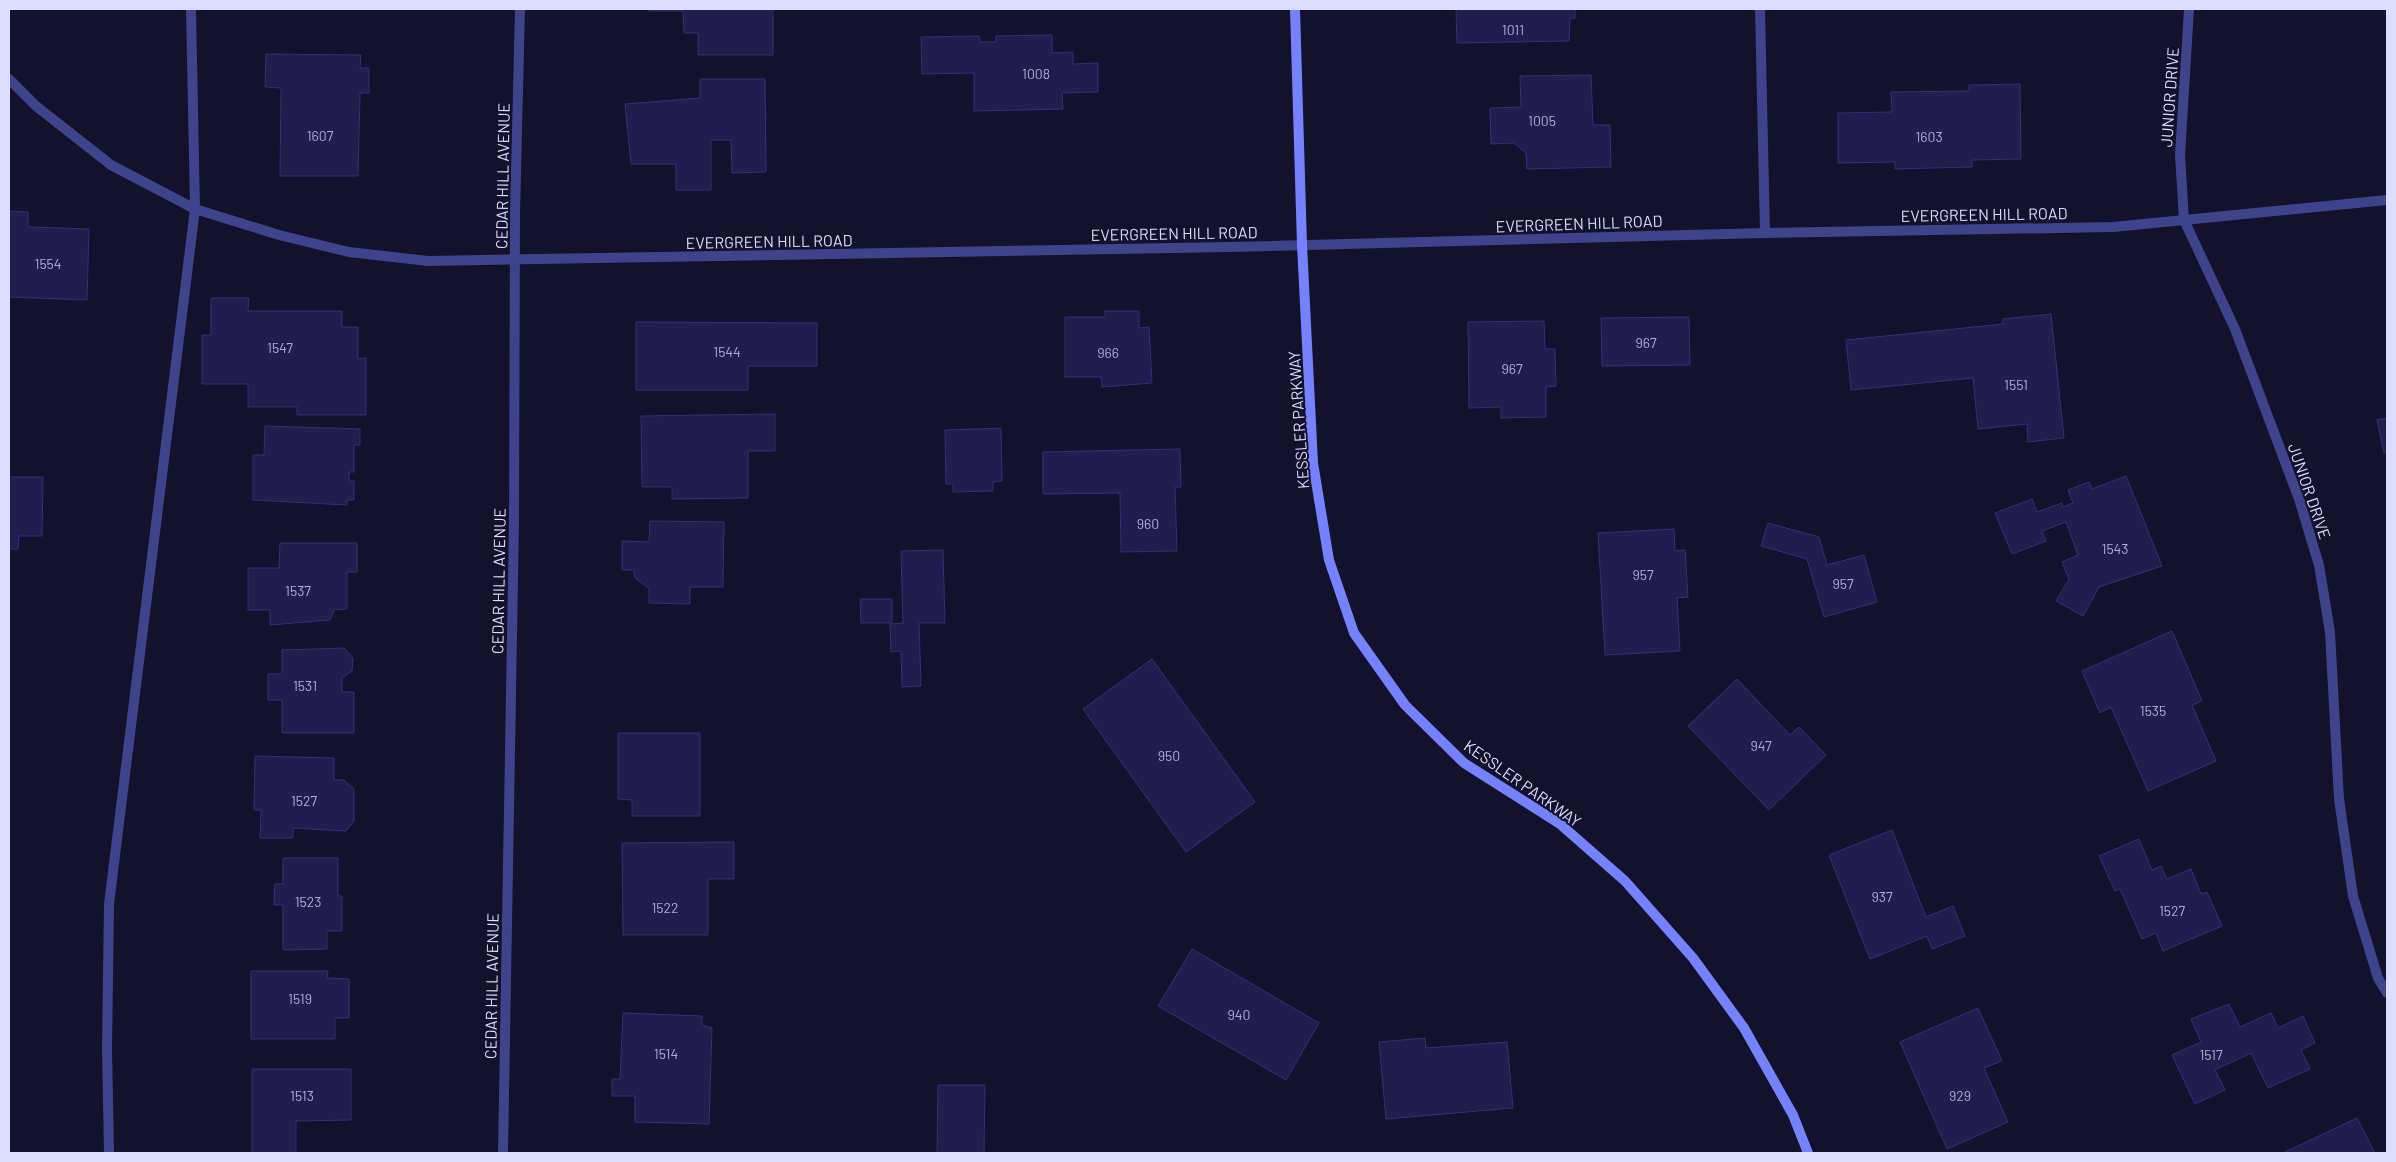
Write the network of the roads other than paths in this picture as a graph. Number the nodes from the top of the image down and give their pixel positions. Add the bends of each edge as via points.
1 (191, 9) edge
2 (520, 9) edge
3 (1296, 9) edge
4 (1760, 9) edge
5 (2189, 9) edge
6 (9, 79) edge
7 (2387, 200) edge
8 (195, 209) junction
9 (2184, 220) junction
10 (1765, 233) junction
11 (1302, 244) junction
12 (515, 260) junction
13 (2387, 993) edge
14 (108, 1153) edge
15 (503, 1153) edge
16 (1808, 1153) edge

1 - 8 street
2 - 12 street, CEDAR HILL AVENUE
3 - 11 street, KESSLER PARKWAY
4 - 10 street
5 - 9 street, JUNIOR DRIVE via 2180,155
6 - 8 street, EVERGREEN HILL ROAD via 36,106 111,165
7 - 9 street, EVERGREEN HILL ROAD
8 - 12 street, EVERGREEN HILL ROAD via 279,236 349,252 428,261
8 - 14 street via 109,904
9 - 10 street, EVERGREEN HILL ROAD via 2113,226
9 - 13 street, JUNIOR DRIVE via 2235,329 2299,499 2319,565 2330,632 2339,799 2353,896 2378,978
10 - 11 street, EVERGREEN HILL ROAD
11 - 12 street, EVERGREEN HILL ROAD
11 - 16 street, KESSLER PARKWAY via 1313,463 1329,560 1354,633 1405,705 1464,763 1560,824 1632,888 1693,958 1744,1028 1793,1115
12 - 15 street, CEDAR HILL AVENUE via 514,521

